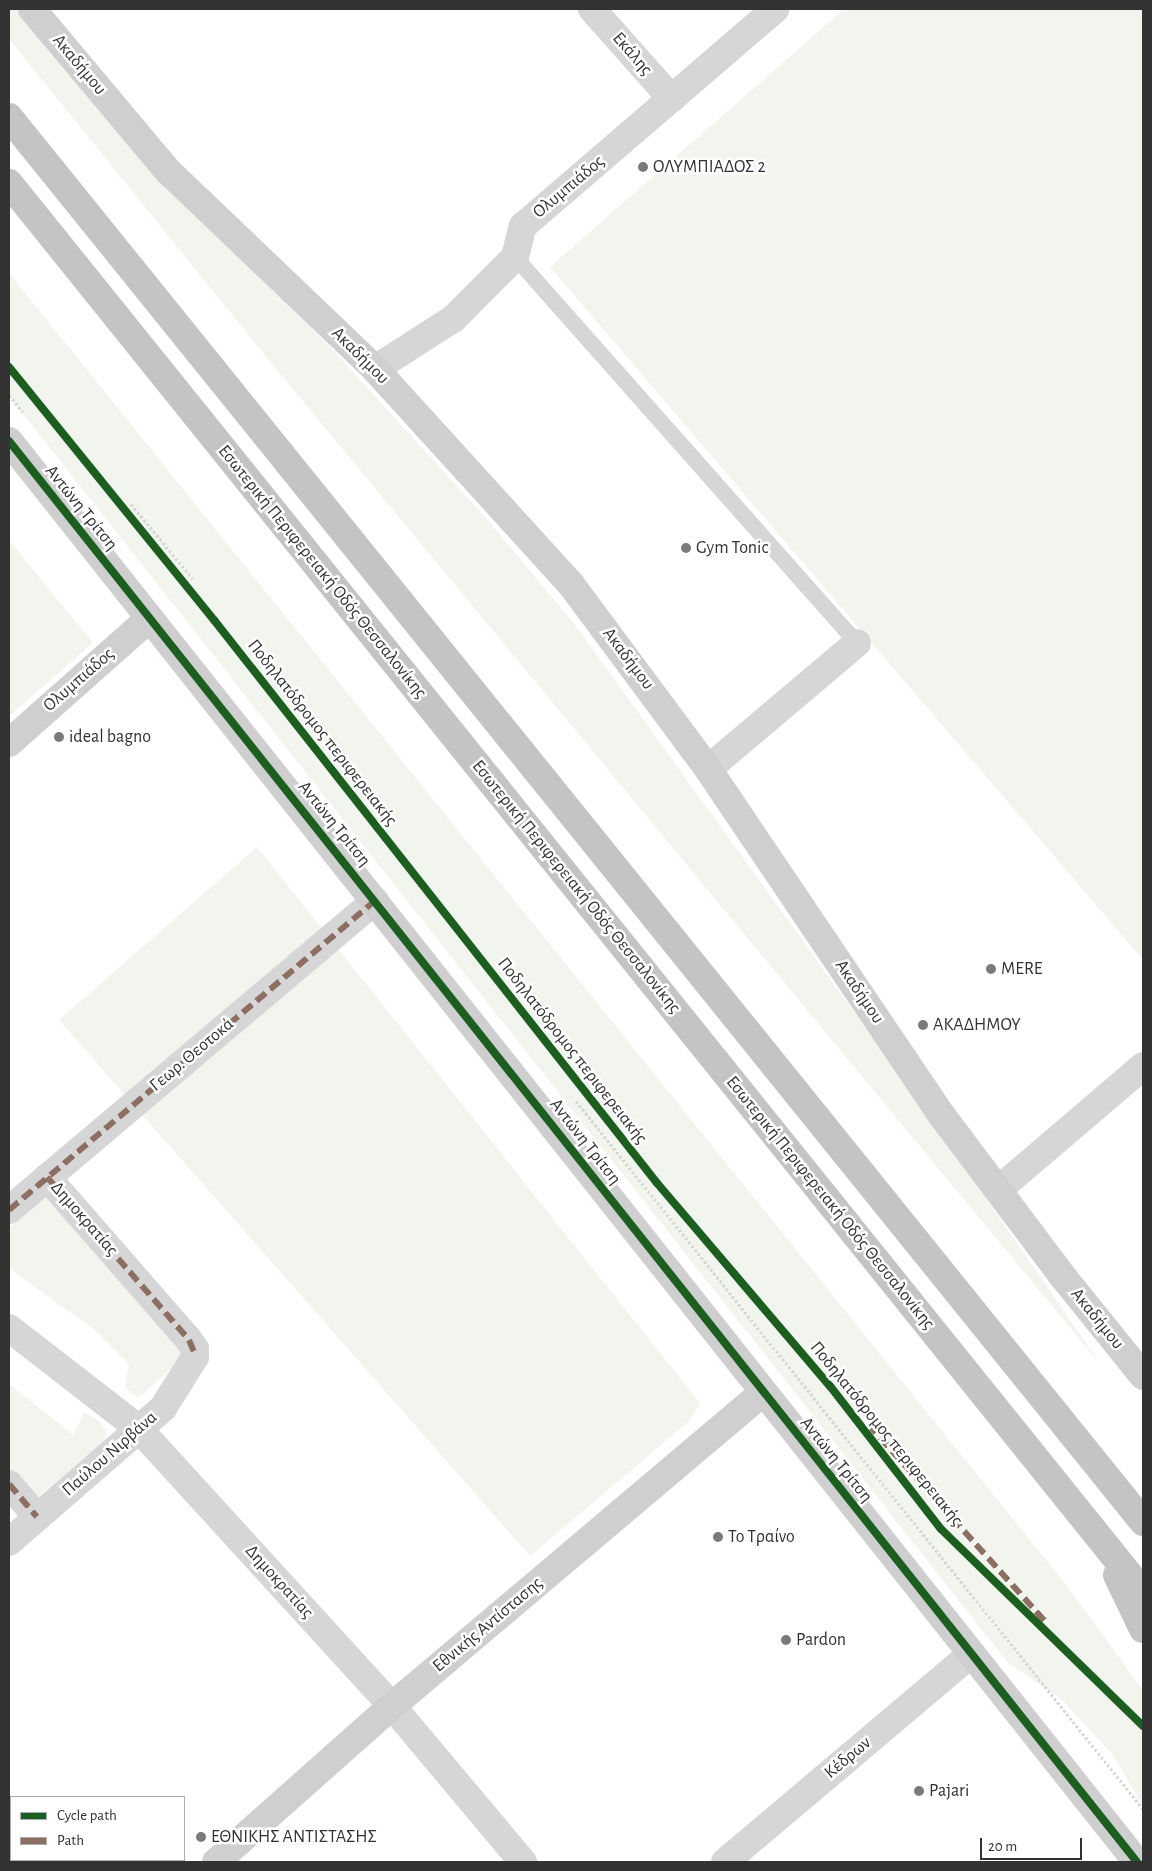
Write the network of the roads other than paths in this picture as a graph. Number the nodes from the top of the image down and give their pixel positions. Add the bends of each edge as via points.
1 (32, 9) edge
2 (592, 9) edge
3 (775, 9) edge
4 (672, 99) junction
5 (9, 117) edge
6 (9, 183) edge
7 (515, 257) junction
8 (375, 368) junction
9 (9, 441) edge
10 (150, 618) junction
11 (857, 643) joint
12 (9, 742) edge
13 (708, 769) junction
14 (375, 901) junction
15 (1143, 1066) edge
16 (48, 1177) junction
17 (998, 1190) junction
18 (9, 1210) edge
19 (9, 1328) edge
20 (195, 1354) joint
21 (1143, 1376) edge
22 (763, 1393) junction
23 (139, 1429) junction
24 (9, 1484) edge
25 (37, 1517) junction
26 (1143, 1522) edge
27 (1099, 1537) junction
28 (9, 1542) edge
29 (1143, 1592) edge
30 (1143, 1629) edge
31 (971, 1654) junction
32 (392, 1706) junction
33 (229, 1858) edge
34 (523, 1862) edge
35 (725, 1862) edge
36 (1137, 1862) edge

1 - 8 street, Ακαδήμου via 168,172
2 - 4 street, Εκάλης
3 - 4 street, Ολυμπιάδος
4 - 7 street, Ολυμπιάδος via 523,226
5 - 26 highway
6 - 27 highway, Εσωτερική Περιφερειακή Οδός Θεσσαλονίκης
7 - 8 street via 453,319
7 - 11 lane
8 - 13 street, Ακαδήμου via 570,583
9 - 10 street, Αντώνη Τρίτση
10 - 12 street, Ολυμπιάδος
10 - 14 street, Αντώνη Τρίτση
11 - 13 street
13 - 17 street, Ακαδήμου via 943,1117
14 - 16 street, Γεωρ. Θεοτοκά
14 - 22 street, Αντώνη Τρίτση
15 - 17 street
16 - 18 street, Γεωρ. Θεοτοκά
16 - 20 street, Δημοκρατίας via 188,1340
17 - 21 street, Ακαδήμου
19 - 23 street, Δημοκρατίας
20 - 23 street, Παύλου Νιρβάνα via 171,1399
22 - 31 street, Αντώνη Τρίτση
22 - 32 street, Εθνικής Αντίστασης
23 - 25 street, Παύλου Νιρβάνα
23 - 32 street, Δημοκρατίας
24 - 25 street
25 - 28 street, Παύλου Νιρβάνα
27 - 29 highway, Εσωτερική Περιφερειακή Οδός Θεσσαλονίκης
27 - 30 highway
31 - 35 street, Κέδρων
31 - 36 street, Αντώνη Τρίτση
32 - 33 street, Εθνικής Αντίστασης
32 - 34 street, Δημοκρατίας

